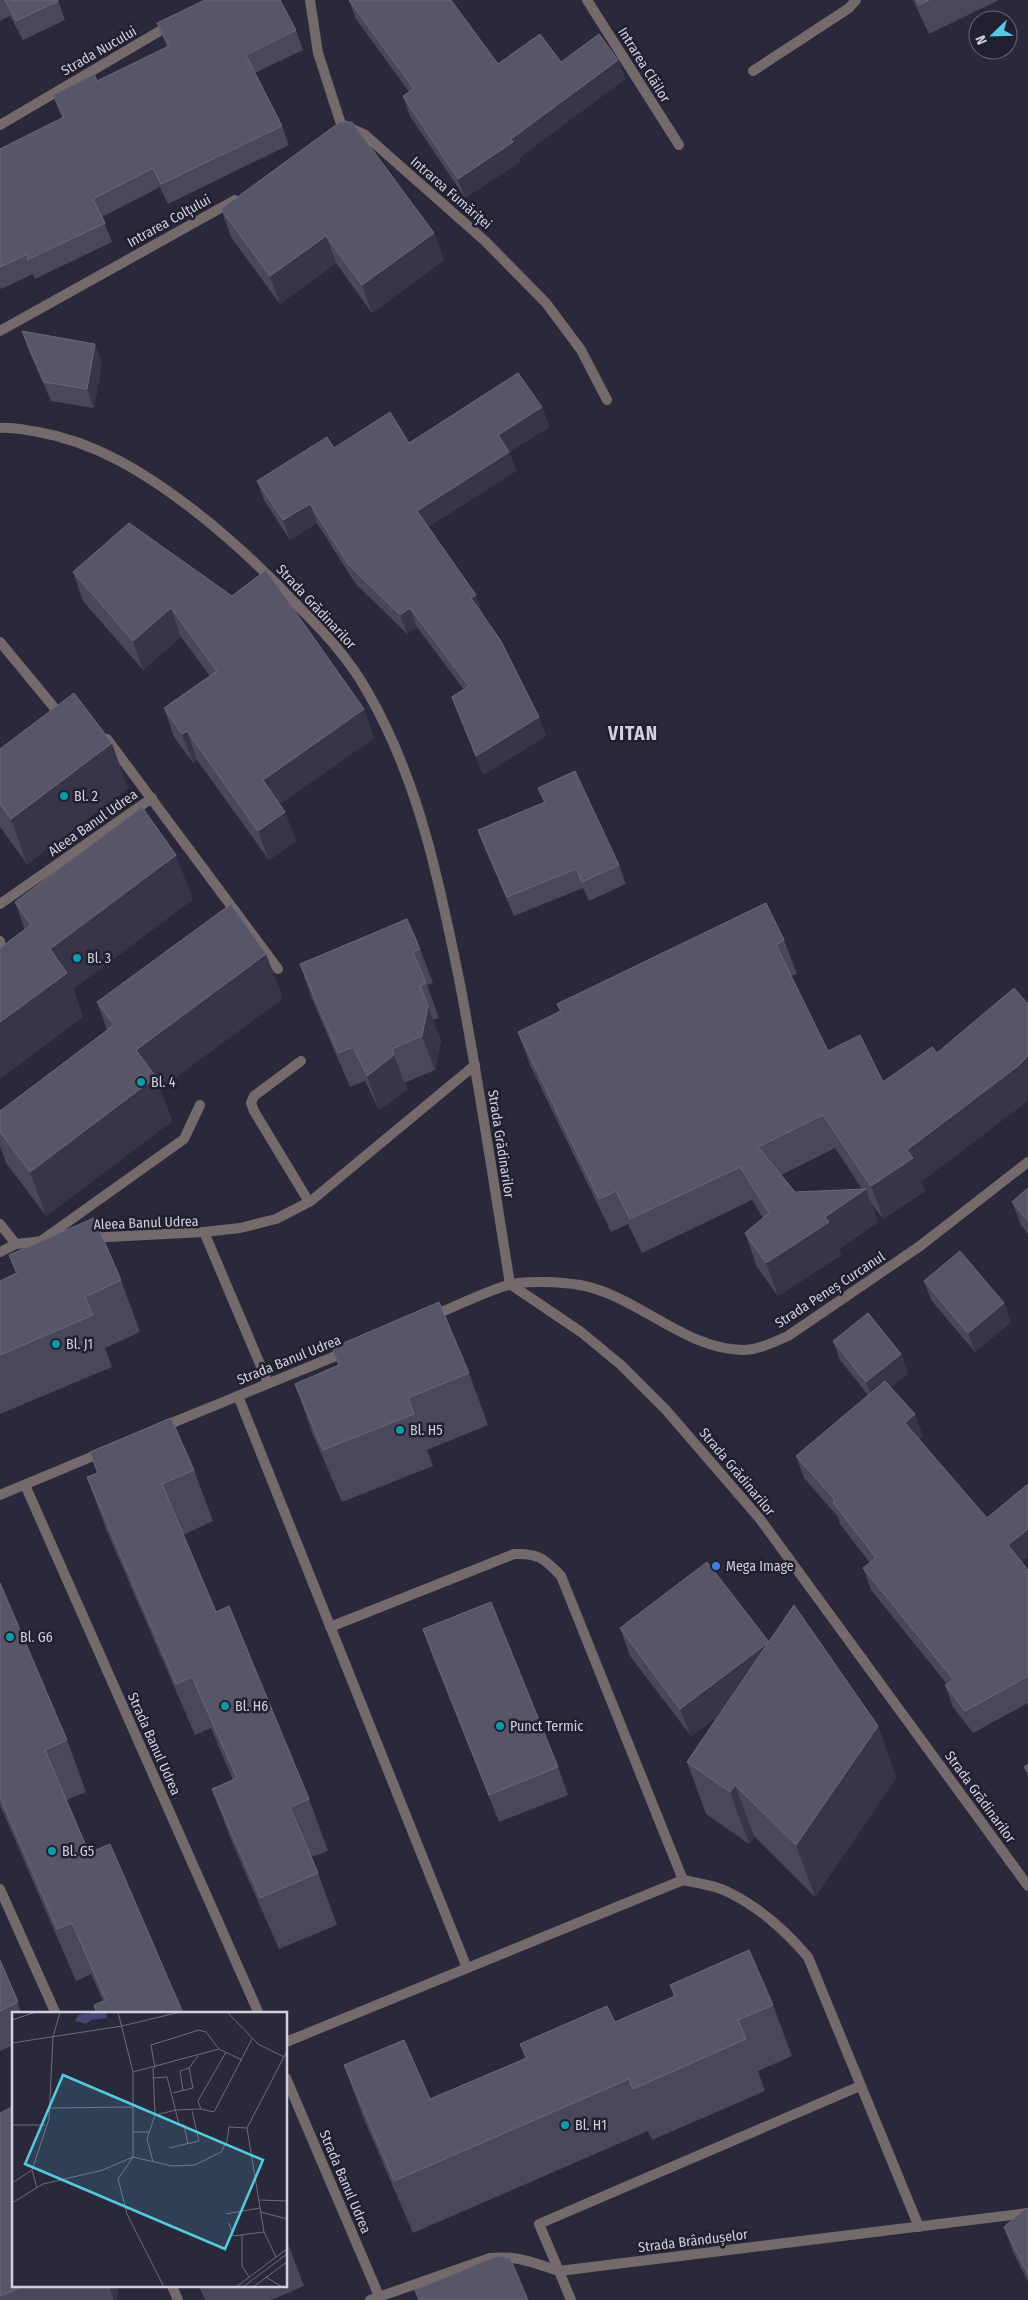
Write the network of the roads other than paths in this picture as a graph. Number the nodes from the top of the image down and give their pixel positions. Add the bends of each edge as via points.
1 (310, 0) edge
2 (587, 0) edge
3 (856, 0) edge
4 (178, 20) edge
5 (753, 71) dead end
6 (0, 125) edge
7 (679, 145) dead end
8 (248, 194) edge
9 (0, 331) edge
10 (607, 400) dead end
11 (0, 428) edge
12 (0, 642) edge
13 (62, 718) edge
14 (101, 731) edge
15 (152, 798) junction
16 (0, 904) edge
17 (0, 941) edge
18 (0, 966) edge
19 (278, 969) dead end
20 (301, 1061) dead end
21 (475, 1065) junction
22 (200, 1106) dead end
23 (1028, 1162) edge
24 (309, 1202) junction
25 (0, 1224) edge
26 (204, 1232) junction
27 (79, 1239) edge
28 (60, 1240) edge
29 (41, 1241) junction
30 (16, 1244) junction
31 (0, 1252) edge
32 (510, 1284) junction
33 (420, 1321) edge
34 (357, 1347) edge
35 (268, 1383) junction
36 (238, 1396) junction
37 (149, 1433) edge
38 (114, 1448) edge
39 (25, 1485) junction
40 (0, 1495) edge
41 (330, 1627) junction
42 (683, 1880) junction
43 (1028, 1886) edge
44 (0, 1889) edge
45 (467, 1968) junction
46 (55, 2012) edge
47 (257, 2012) edge
48 (288, 2041) edge
49 (288, 2083) edge
50 (860, 2086) junction
51 (1028, 2213) edge
52 (919, 2227) junction
53 (559, 2272) junction
54 (173, 2288) edge
55 (374, 2298) edge
56 (178, 2300) edge
57 (571, 2300) edge

1 - 10 street, Intrarea Fumăriței via 318,53 340,129 364,134 485,241 546,303 580,350
2 - 7 street, Intrarea Clăilor
3 - 5 street via 849,8
4 - 6 street, Strada Nucului
8 - 9 street, Intrarea Colțului
11 - 21 street, Strada Grădinarilor via 57,435 97,449 154,480 210,523 270,576 338,646 372,699 418,811 448,923
12 - 13 street
14 - 15 street, Aleea Banul Udrea
15 - 16 street, Aleea Banul Udrea
15 - 19 street, Aleea Banul Udrea
17 - 18 street
20 - 24 street via 254,1096 251,1103
21 - 24 street
21 - 32 street, Strada Grădinarilor
22 - 29 street via 184,1139
23 - 32 street, Strada Peneș Curcanul via 920,1246 788,1336 767,1346 746,1350 720,1348 698,1340 606,1292 580,1285 552,1282
24 - 26 street via 276,1219
25 - 30 street
26 - 27 street, Aleea Banul Udrea
26 - 35 street, Aleea Banul Udrea
28 - 29 street
29 - 30 street
30 - 31 street
32 - 33 street
32 - 43 street, Strada Grădinarilor via 581,1332 621,1365 666,1410 760,1519
34 - 35 street, Strada Banul Udrea
35 - 36 street, Strada Banul Udrea
36 - 37 street, Strada Banul Udrea
36 - 41 street
38 - 39 street
39 - 40 street
39 - 47 street, Strada Banul Udrea
41 - 42 street via 514,1554 532,1554 546,1560 560,1576
41 - 45 street
42 - 45 street
42 - 50 street via 726,1891 789,1934 808,1957
44 - 46 street
45 - 48 street
49 - 55 street, Strada Banul Udrea
50 - 52 street
50 - 53 street via 539,2224
51 - 52 street, Strada Brândușelor
52 - 53 street, Strada Brândușelor
53 - 55 street, Strada Brândușelor via 509,2256 490,2258
53 - 57 street
54 - 56 street

